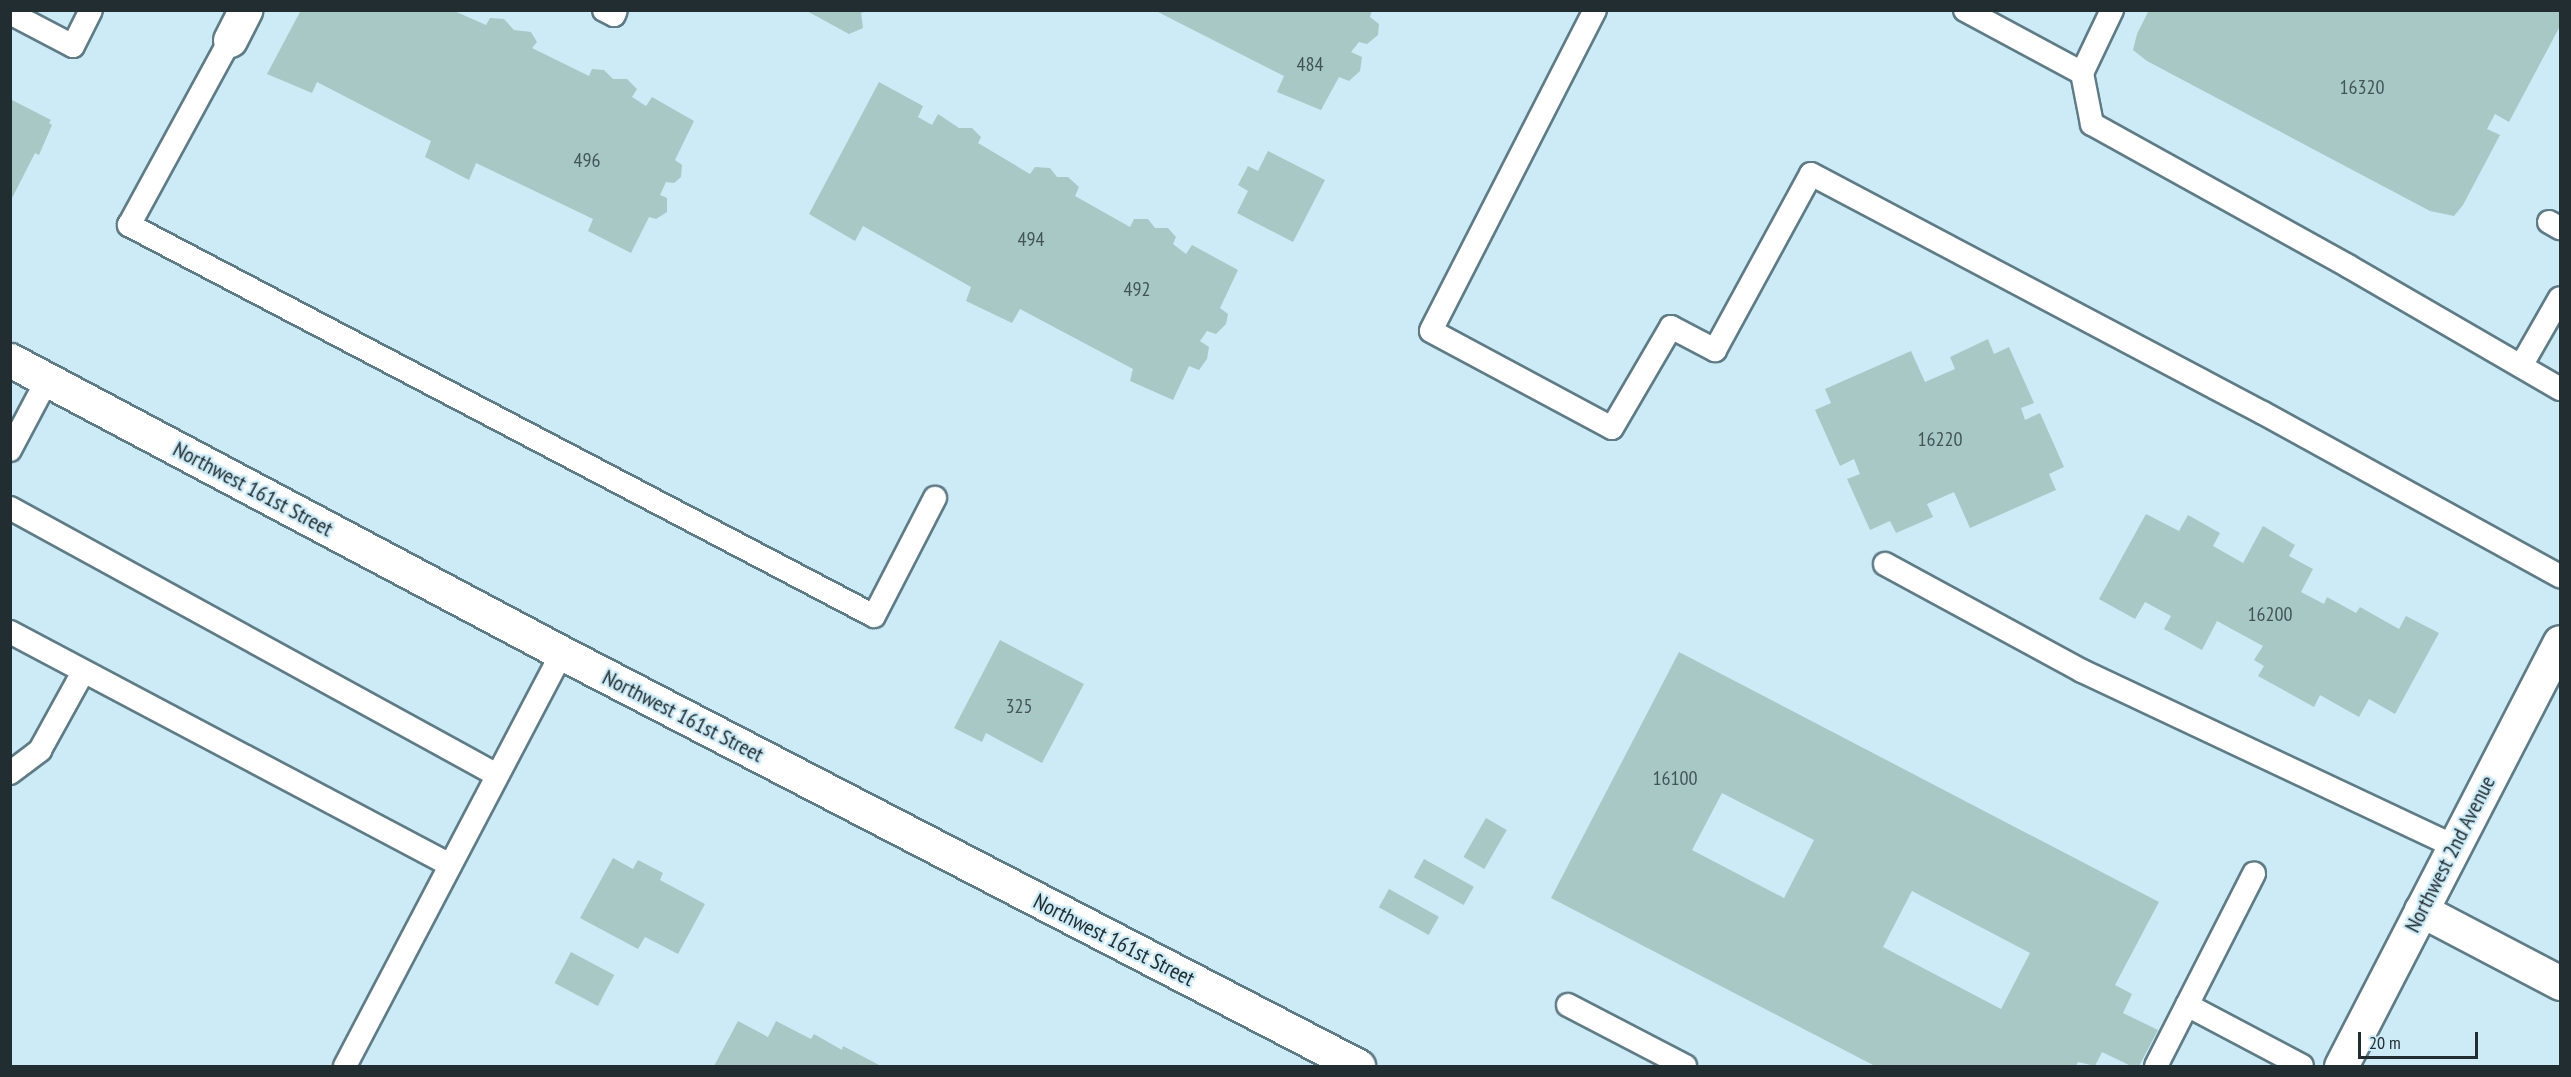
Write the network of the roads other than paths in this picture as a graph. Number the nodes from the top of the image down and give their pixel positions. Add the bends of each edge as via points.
1 (91, 10) edge
2 (245, 10) edge
3 (604, 10) edge
4 (616, 10) edge
5 (1594, 10) edge
6 (1965, 10) edge
7 (2112, 10) edge
8 (10, 13) edge
9 (230, 40) joint
10 (2082, 73) junction
11 (2560, 298) edge
12 (10, 360) edge
13 (2521, 366) junction
14 (47, 380) junction
15 (2560, 389) edge
16 (10, 450) edge
17 (934, 498) dead end
18 (10, 508) edge
19 (1885, 564) dead end
20 (2560, 576) edge
21 (10, 632) edge
22 (2560, 642) edge
23 (562, 653) junction
24 (83, 672) junction
25 (10, 773) edge
26 (497, 775) junction
27 (2454, 846) junction
28 (450, 865) junction
29 (2254, 874) dead end
30 (2421, 910) junction
31 (2560, 983) edge
32 (1568, 1005) dead end
33 (2187, 1005) junction
34 (345, 1066) edge
35 (1358, 1066) edge
36 (1685, 1066) edge
37 (2156, 1066) edge
38 (2302, 1066) edge
39 (2340, 1066) edge

1 - 8 lane via 73,46
2 - 9 street
3 - 4 lane via 614,15
5 - 20 lane via 1431,331 1612,428 1671,327 1715,350 1811,174 2263,412
6 - 10 lane
7 - 10 lane
9 - 17 lane via 129,225 874,616
10 - 13 lane via 2092,124
11 - 13 lane
12 - 14 street, Northwest 161st Street
13 - 15 lane
14 - 16 lane
14 - 23 street, Northwest 161st Street
18 - 26 lane
19 - 27 lane via 2082,670
21 - 24 lane
22 - 27 street, Northwest 2nd Avenue
23 - 26 lane
23 - 35 street, Northwest 161st Street
24 - 25 lane via 40,750
24 - 28 lane
26 - 28 lane
27 - 30 street, Northwest 2nd Avenue
28 - 34 lane
29 - 33 lane
30 - 31 street
30 - 39 street, Northwest 2nd Avenue
32 - 36 lane
33 - 37 lane
33 - 38 lane

